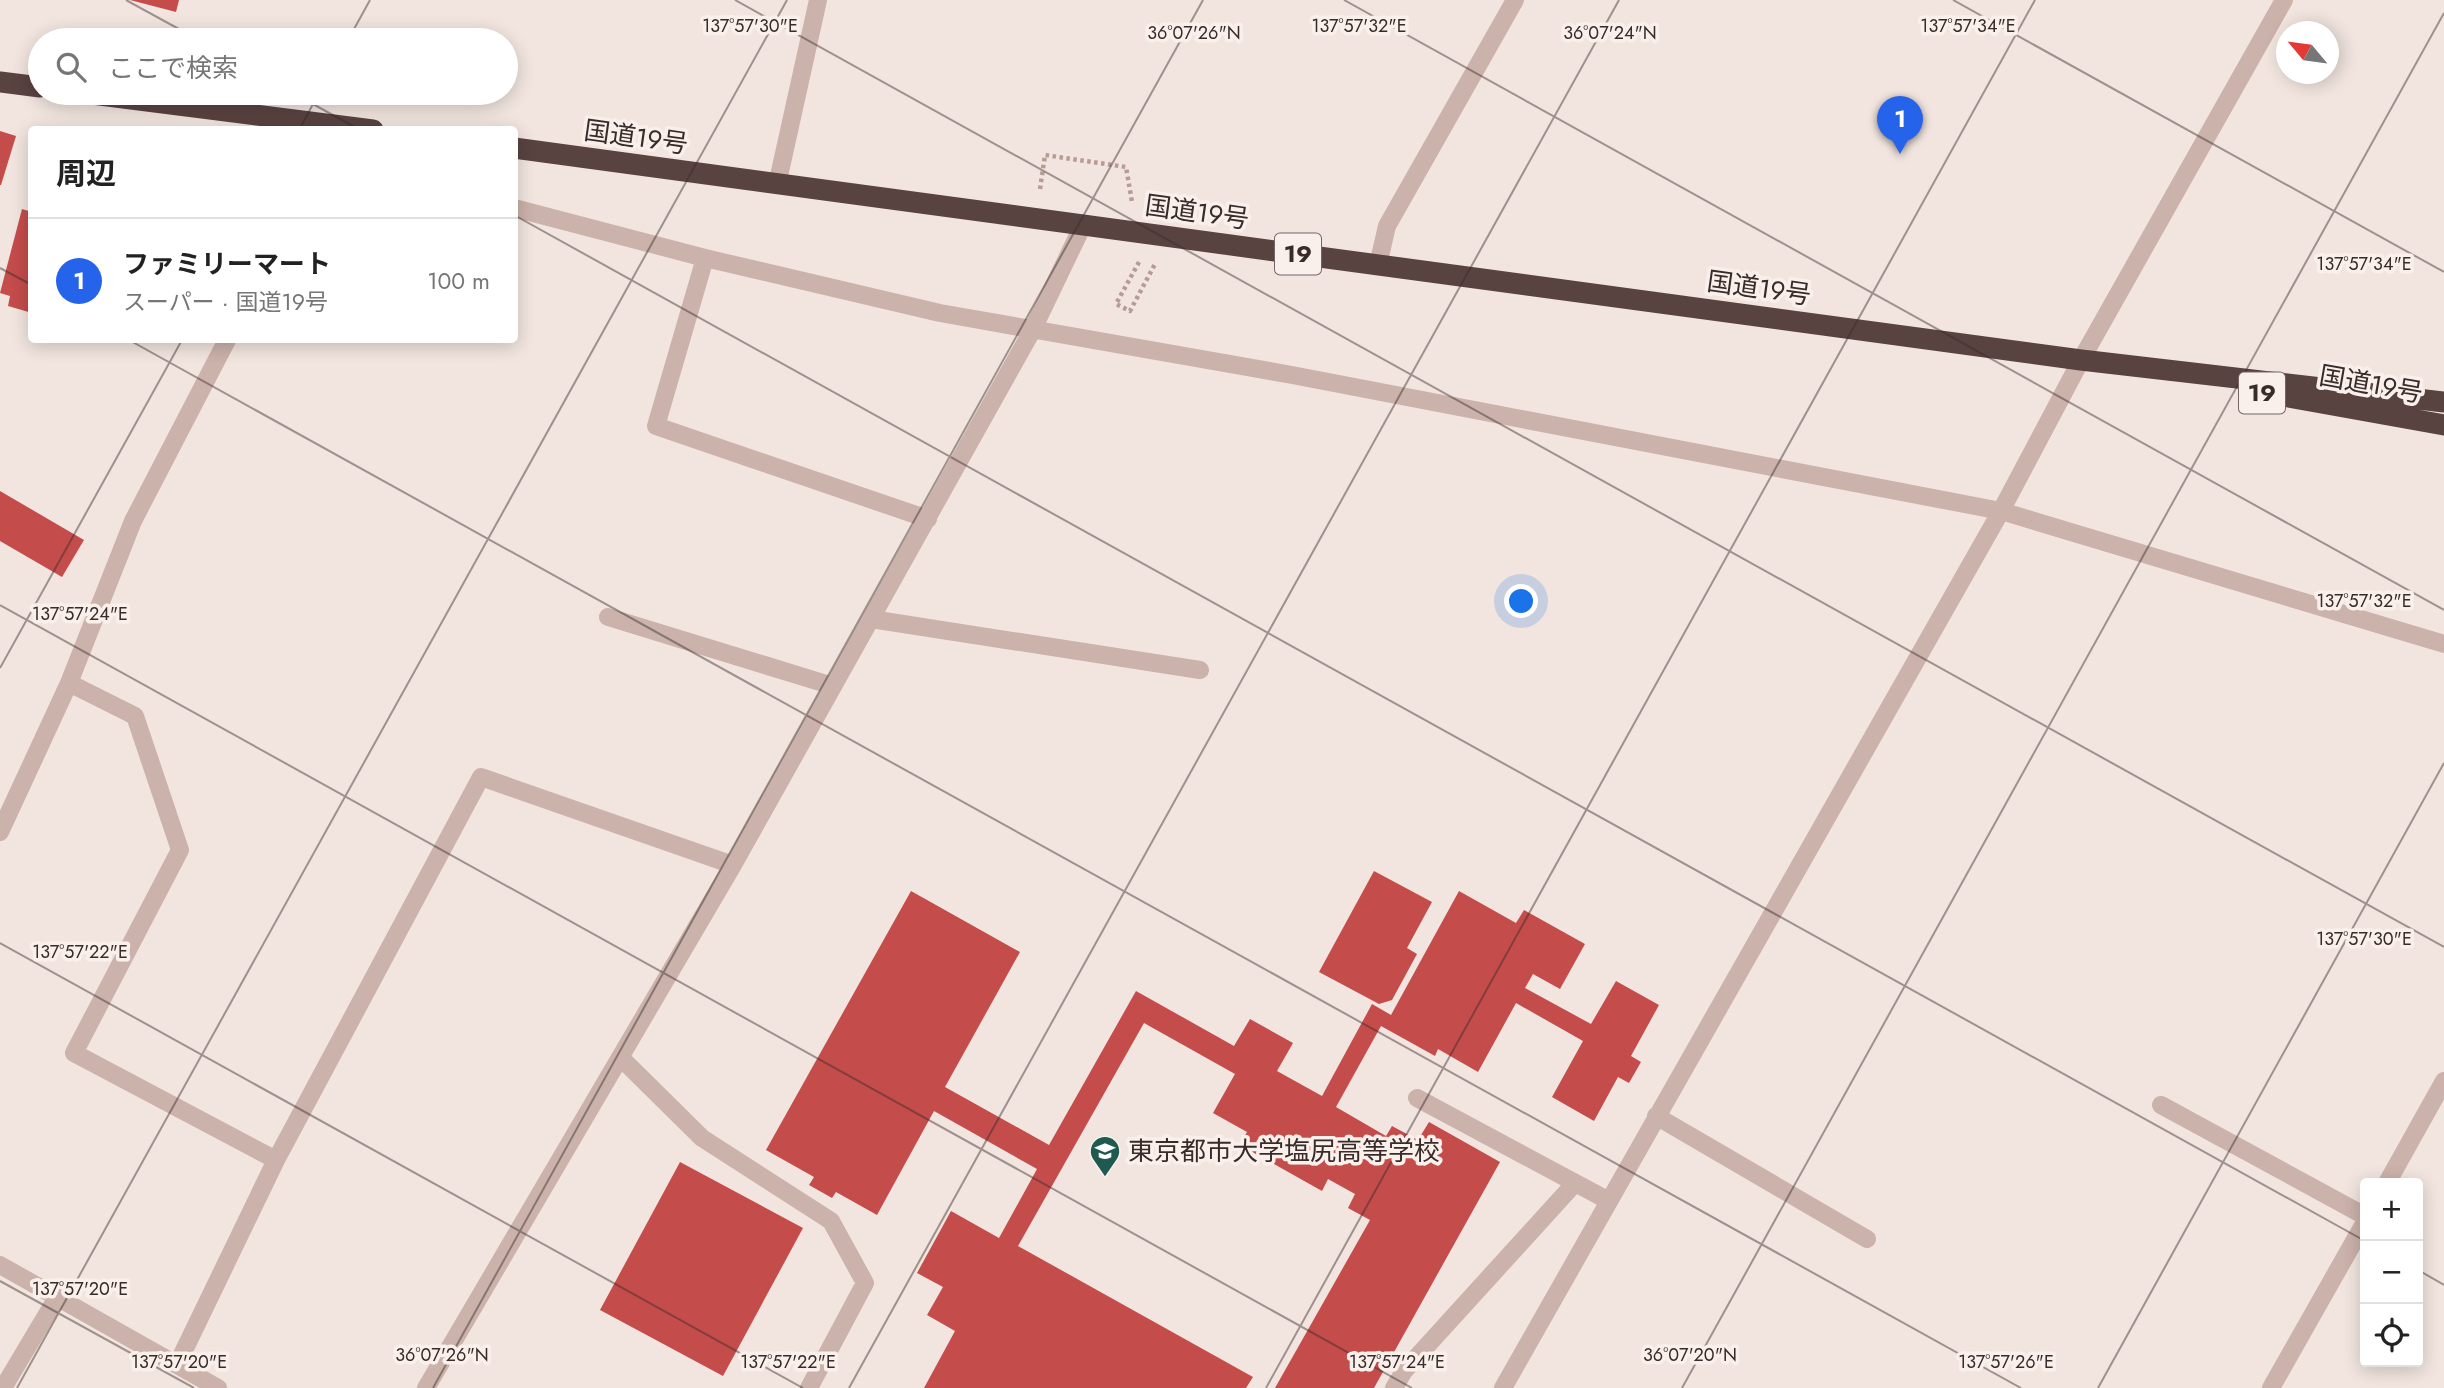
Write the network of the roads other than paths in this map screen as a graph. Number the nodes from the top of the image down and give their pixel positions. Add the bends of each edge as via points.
1 (818, 0) edge
2 (1515, 0) edge
3 (2284, 0) edge
4 (0, 82) edge
5 (28, 86) edge
6 (165, 105) edge
7 (292, 124) edge
8 (319, 126) edge
9 (518, 149) edge
10 (777, 185) junction
11 (518, 209) edge
12 (1083, 225) junction
13 (705, 258) junction
14 (1378, 265) junction
15 (1033, 329) junction
16 (225, 343) edge
17 (2081, 360) junction
18 (2444, 402) edge
19 (2444, 425) edge
20 (2001, 511) junction
21 (929, 519) junction
22 (608, 617) dead end
23 (872, 619) junction
24 (2444, 643) edge
25 (1200, 670) dead end
26 (69, 683) junction
27 (834, 686) junction
28 (0, 832) edge
29 (733, 865) junction
30 (620, 1057) junction
31 (2444, 1081) edge
32 (1417, 1098) dead end
33 (2161, 1105) dead end
34 (1656, 1116) junction
35 (276, 1160) junction
36 (2390, 1178) edge
37 (1576, 1182) junction
38 (1609, 1201) junction
39 (2360, 1213) edge
40 (2360, 1231) edge
41 (1867, 1238) dead end
42 (0, 1265) edge
43 (56, 1299) junction
44 (177, 1365) junction
45 (3, 1388) edge
46 (218, 1388) edge
47 (426, 1388) edge
48 (809, 1388) edge
49 (1394, 1388) edge
50 (1503, 1388) edge
51 (2271, 1388) edge

1 - 10 street
2 - 14 street via 1387,226
3 - 17 street
4 - 5 highway
6 - 7 highway
7 - 8 highway
9 - 10 highway, 国道19号 / 19
10 - 12 highway, 国道19号 / 19
11 - 13 street
12 - 14 highway, 国道19号 / 19
12 - 15 street
13 - 15 street via 940,313
13 - 21 street via 656,426
14 - 17 highway, 国道19号 / 19
15 - 20 street
15 - 21 street
16 - 26 street via 133,521
17 - 18 highway, 国道19号 / 19
17 - 19 highway, 国道19号 / 19
17 - 20 street
20 - 24 street
20 - 34 street
21 - 23 street
22 - 27 street
23 - 25 street
23 - 27 street
26 - 28 street
26 - 35 street via 135,716 180,850 74,1053
27 - 29 street
29 - 30 street
29 - 35 street via 481,777
30 - 47 street
30 - 48 street via 702,1138 831,1221 865,1283
31 - 36 street
32 - 37 street
33 - 39 street
34 - 38 street
34 - 41 street
35 - 44 street
37 - 38 street
37 - 49 street via 1404,1371
38 - 50 street
40 - 51 street
42 - 43 street
43 - 44 street
43 - 45 street
44 - 46 street

